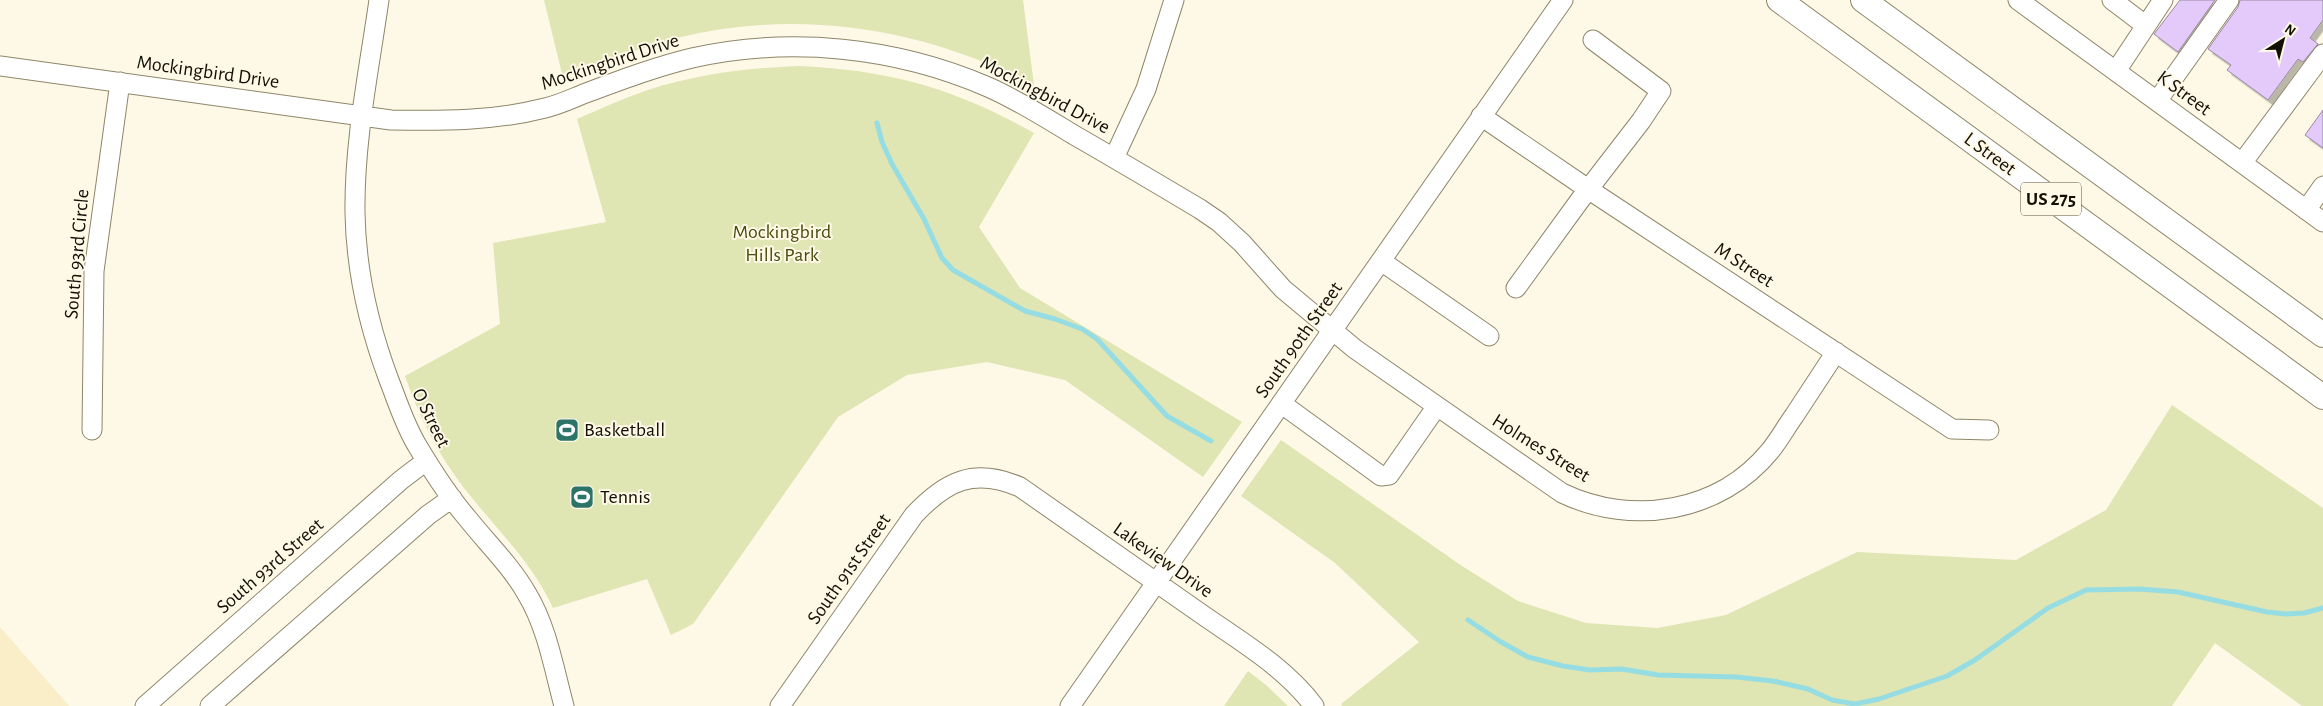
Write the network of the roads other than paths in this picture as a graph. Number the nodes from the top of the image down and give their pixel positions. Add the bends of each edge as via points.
1 (380, 0) edge
2 (1174, 0) edge
3 (1564, 0) edge
4 (1779, 0) edge
5 (1863, 0) edge
6 (2018, 0) edge
7 (2112, 0) edge
8 (2163, 0) edge
9 (2230, 0) edge
10 (2145, 25) junction
11 (1593, 40) dead end
12 (2323, 54) edge
13 (0, 66) edge
14 (2116, 71) junction
15 (2323, 77) edge
16 (120, 82) junction
17 (2157, 101) junction
18 (363, 116) junction
19 (1482, 116) junction
20 (1114, 158) junction
21 (2247, 167) junction
22 (2323, 186) edge
23 (1588, 189) junction
24 (2306, 210) junction
25 (2323, 222) edge
26 (1382, 261) junction
27 (1516, 288) dead end
28 (1332, 331) junction
29 (2323, 335) edge
30 (1489, 336) dead end
31 (1836, 352) junction
32 (2323, 397) edge
33 (1282, 404) junction
34 (1436, 406) junction
35 (92, 430) dead end
36 (1989, 430) dead end
37 (426, 461) junction
38 (972, 478) joint
39 (452, 498) junction
40 (1157, 583) junction
41 (145, 706) edge
42 (210, 706) edge
43 (564, 706) edge
44 (780, 706) edge
45 (1070, 706) edge
46 (1314, 706) edge

1 - 18 street, O Street
2 - 20 street via 1146,89
3 - 19 street, South 90th Street
4 - 32 main road, L Street / US 275
5 - 29 main road, US 275
6 - 14 street, K Street
7 - 10 street
8 - 10 street
9 - 17 street
10 - 14 street
11 - 23 street via 1661,91
12 - 21 street
13 - 16 street, Mockingbird Drive
14 - 17 street, K Street
15 - 21 street
16 - 18 street, Mockingbird Drive
16 - 35 street, South 93rd Circle via 94,271
17 - 21 street, K Street
18 - 20 street, Mockingbird Drive via 437,121 502,117 547,108 658,67 693,58 757,49 822,48 895,57 961,76 1018,101
18 - 37 street, O Street via 355,212 368,313 381,360 406,426
19 - 23 street, M Street
19 - 26 street, South 90th Street
20 - 28 street, Mockingbird Drive via 1219,222 1283,289
21 - 24 street, K Street
22 - 24 street
23 - 27 street
23 - 31 street, M Street
24 - 25 street, K Street
26 - 28 street, South 90th Street
26 - 30 street
28 - 33 street, South 90th Street
28 - 34 street, Holmes Street
31 - 34 street, Holmes Street via 1771,450 1756,466 1730,487 1672,509 1625,510 1595,506 1572,498
31 - 36 street, M Street via 1952,429
33 - 34 street via 1381,476 1389,475
33 - 40 street, South 90th Street
37 - 39 street, O Street
37 - 41 street, South 93rd Street
38 - 40 street, Lakeview Drive via 989,477 1020,487
38 - 44 street, South 91st Street via 942,489 914,516
39 - 42 street via 428,514
39 - 43 street, O Street via 510,568 528,596 540,623
40 - 45 street, South 90th Street
40 - 46 street, Lakeview Drive via 1270,662

